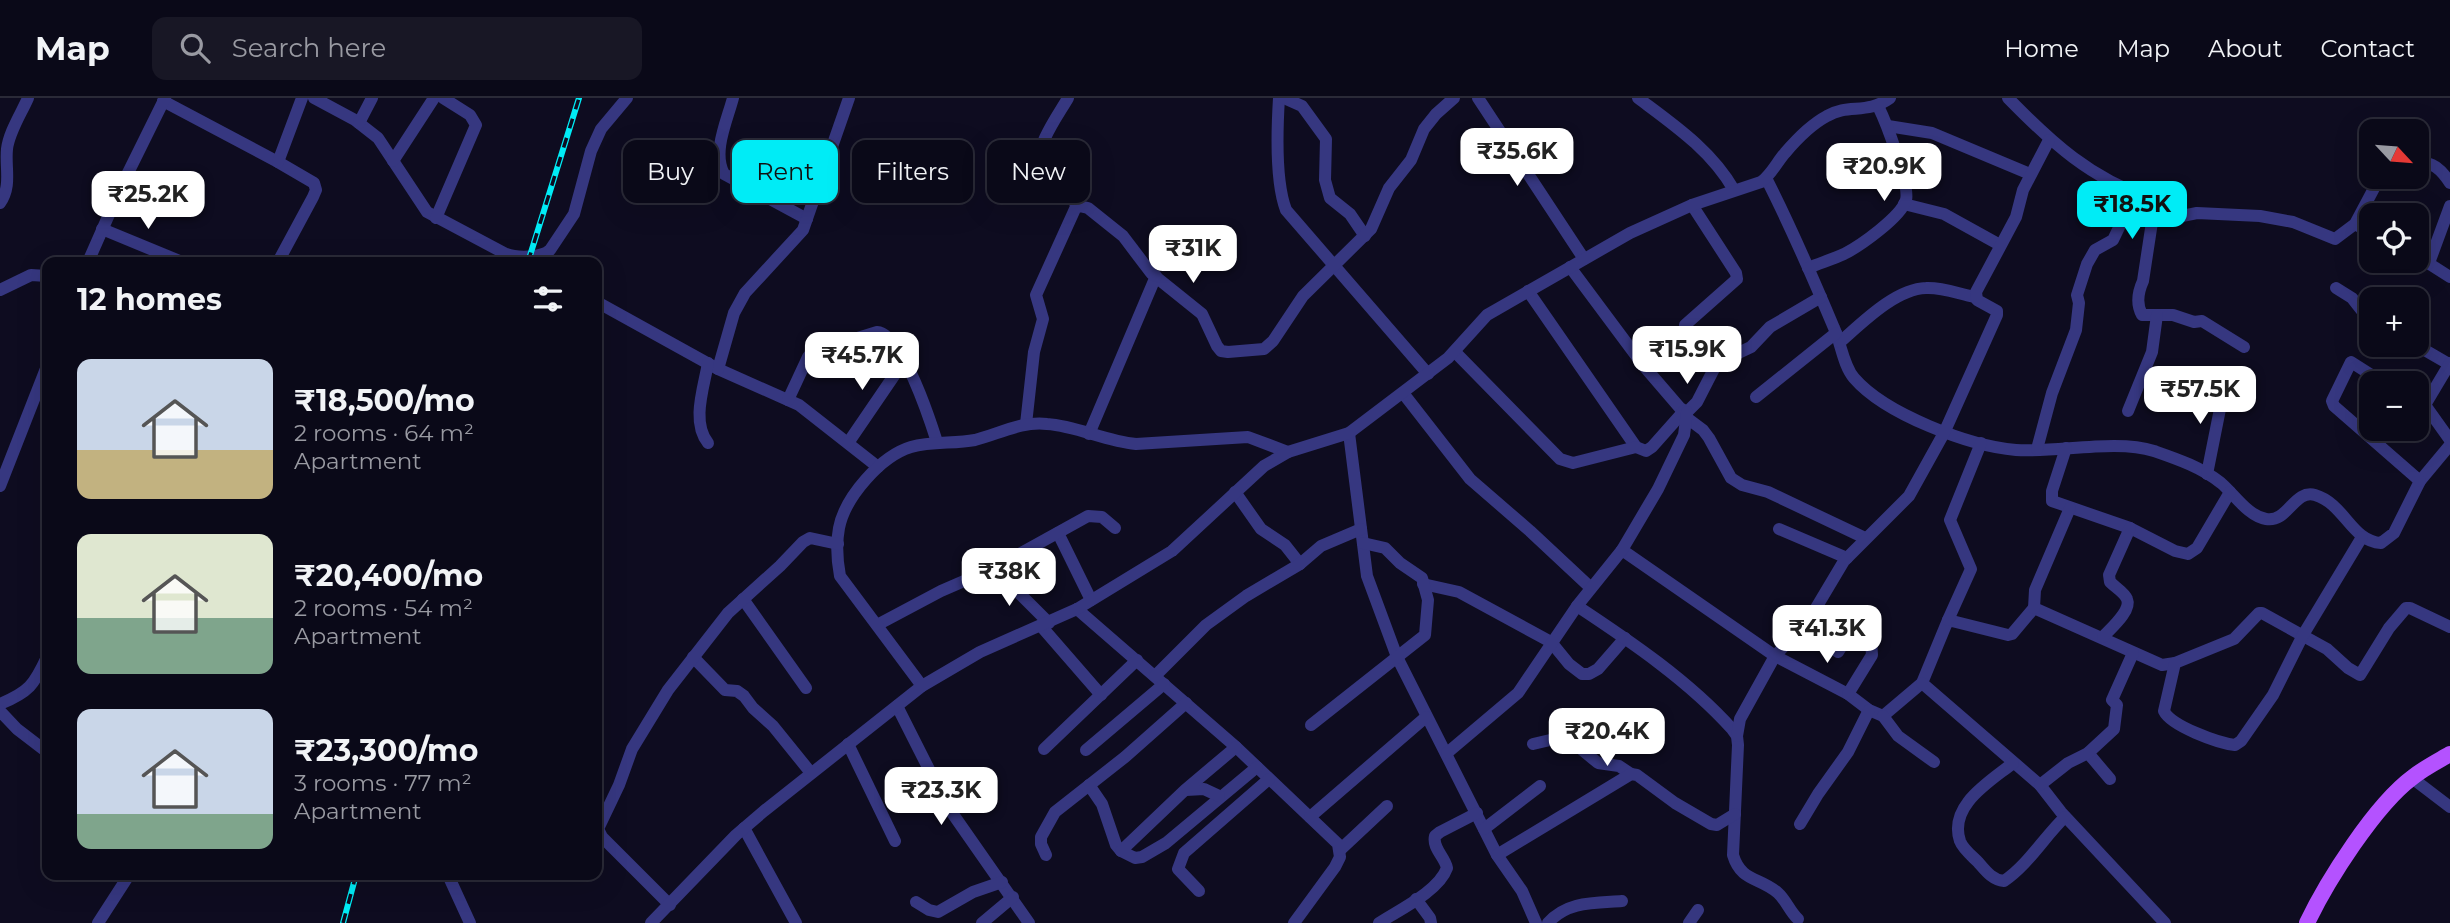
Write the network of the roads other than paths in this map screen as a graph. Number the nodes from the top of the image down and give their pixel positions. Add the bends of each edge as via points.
1 (29, 98) edge
2 (302, 98) edge
3 (314, 98) edge
4 (372, 98) edge
5 (434, 98) edge
6 (443, 98) edge
7 (627, 98) edge
8 (733, 98) edge
9 (849, 98) edge
10 (1068, 98) edge
11 (1281, 98) edge
12 (1454, 98) edge
13 (1478, 98) edge
14 (1638, 98) edge
15 (1829, 98) edge
16 (1890, 98) edge
17 (2008, 98) edge
18 (164, 100) edge
19 (1878, 106) junction
20 (1838, 111) junction
21 (359, 123) junction
22 (1888, 127) junction
23 (6, 135) edge
24 (2049, 140) junction
25 (393, 161) junction
26 (278, 162) junction
27 (2429, 162) edge
28 (2030, 174) junction
29 (1766, 178) junction
30 (2450, 183) edge
31 (2374, 189) edge
32 (1734, 190) junction
33 (2127, 190) junction
34 (0, 203) edge
35 (1905, 204) junction
36 (1692, 205) junction
37 (1079, 206) junction
38 (2450, 206) edge
39 (436, 218) junction
40 (807, 219) junction
41 (2152, 222) junction
42 (2355, 225) junction
43 (2359, 227) edge
44 (102, 229) junction
45 (1365, 236) junction
46 (2000, 245) junction
47 (91, 257) edge
48 (170, 257) edge
49 (281, 257) edge
50 (519, 257) edge
51 (540, 257) edge
52 (1584, 259) junction
53 (2429, 263) joint
54 (1334, 265) junction
55 (1570, 267) junction
56 (1808, 268) junction
57 (42, 276) edge
58 (1156, 276) junction
59 (2450, 277) edge
60 (2336, 288) dead end
61 (0, 290) edge
62 (1528, 291) junction
63 (1821, 297) junction
64 (1975, 297) junction
65 (602, 305) edge
66 (2359, 308) edge
67 (2157, 316) junction
68 (1685, 325) dead end
69 (1838, 337) junction
70 (2244, 347) dead end
71 (1455, 352) junction
72 (2429, 352) edge
73 (904, 361) junction
74 (2449, 364) edge
75 (713, 366) junction
76 (2365, 371) edge
77 (1428, 374) junction
78 (42, 379) edge
79 (2225, 384) dead end
80 (2429, 391) edge
81 (1403, 393) junction
82 (1756, 397) dead end
83 (788, 400) junction
84 (2128, 411) dead end
85 (1686, 413) junction
86 (2429, 413) edge
87 (1026, 424) junction
88 (2359, 428) edge
89 (1349, 433) junction
90 (1944, 433) junction
91 (1089, 434) junction
92 (2374, 441) edge
93 (937, 442) junction
94 (2450, 442) edge
95 (708, 443) dead end
96 (848, 443) junction
97 (1981, 443) junction
98 (1636, 447) junction
99 (2066, 448) junction
100 (2037, 449) junction
101 (1288, 452) junction
102 (878, 467) junction
103 (2207, 474) junction
104 (2420, 481) junction
105 (0, 486) edge
106 (1235, 492) junction
107 (2230, 492) junction
108 (2070, 508) junction
109 (1115, 528) dead end
110 (2130, 528) junction
111 (1361, 529) junction
112 (1779, 529) dead end
113 (1058, 533) junction
114 (2362, 537) junction
115 (1865, 538) junction
116 (1363, 543) junction
117 (838, 544) junction
118 (1622, 550) junction
119 (1847, 558) junction
120 (1300, 565) junction
121 (994, 568) junction
122 (1423, 584) junction
123 (1591, 588) junction
124 (743, 599) junction
125 (1091, 600) junction
126 (1577, 606) junction
127 (1077, 608) junction
128 (2034, 608) junction
129 (1948, 620) junction
130 (1045, 624) junction
131 (877, 625) junction
132 (1804, 625) junction
133 (2450, 628) edge
134 (2304, 635) junction
135 (2103, 637) junction
136 (1625, 638) junction
137 (1551, 642) junction
138 (2133, 653) junction
139 (1775, 656) junction
140 (693, 657) junction
141 (1397, 657) junction
142 (1137, 660) junction
143 (2175, 663) junction
144 (42, 676) edge
145 (1159, 680) junction
146 (1922, 684) junction
147 (922, 686) junction
148 (806, 688) dead end
149 (1848, 694) junction
150 (1101, 695) junction
151 (1186, 703) junction
152 (0, 704) edge
153 (897, 706) junction
154 (1869, 710) junction
155 (0, 711) edge
156 (1883, 716) junction
157 (1426, 717) junction
158 (1311, 725) dead end
159 (1737, 736) junction
160 (848, 744) junction
161 (1533, 744) dead end
162 (1236, 747) junction
163 (42, 748) edge
164 (1044, 749) dead end
165 (1086, 750) dead end
166 (1447, 753) junction
167 (2088, 753) junction
168 (2450, 754) edge
169 (1934, 762) dead end
170 (2013, 763) junction
171 (1257, 767) junction
172 (811, 773) junction
173 (1631, 774) junction
174 (2412, 778) junction
175 (1269, 779) junction
176 (2110, 779) dead end
177 (1089, 785) junction
178 (2040, 785) junction
179 (1540, 786) dead end
180 (1185, 790) junction
181 (1219, 796) junction
182 (1387, 806) dead end
183 (2450, 807) edge
184 (1476, 813) junction
185 (1735, 814) junction
186 (1310, 817) junction
187 (2065, 817) junction
188 (602, 821) edge
189 (1800, 824) dead end
190 (744, 828) junction
191 (1484, 829) junction
192 (602, 837) edge
193 (895, 841) dead end
194 (1121, 850) junction
195 (1340, 850) junction
196 (1046, 855) dead end
197 (1497, 855) junction
198 (126, 880) edge
199 (450, 880) edge
200 (1002, 882) junction
201 (1199, 891) dead end
202 (1013, 897) junction
203 (1416, 899) junction
204 (1622, 901) dead end
205 (916, 902) dead end
206 (670, 905) junction
207 (1698, 910) dead end
208 (1798, 919) dead end
209 (98, 923) edge
210 (470, 923) edge
211 (651, 923) edge
212 (796, 923) edge
213 (982, 923) edge
214 (1029, 923) edge
215 (1294, 923) edge
216 (1379, 923) edge
217 (1431, 923) edge
218 (1536, 923) edge
219 (1548, 923) edge
220 (1689, 923) edge
221 (2165, 923) edge
222 (2307, 923) edge

1 - 23 street
2 - 26 street
3 - 21 street
4 - 21 street
5 - 25 street
6 - 39 street via 470,115 476,125
7 - 51 street via 607,120 591,151 571,221 551,250
8 - 40 street via 719,151 724,174
9 - 40 street
10 - 37 street via 1044,139 1041,166
11 - 45 street via 1302,106 1326,139 1330,198 1350,214
11 - 54 street via 1277,133 1282,199 1292,218
12 - 45 street via 1429,121
13 - 52 street
14 - 32 street via 1701,147
15 - 20 street
16 - 19 street
17 - 24 street
18 - 26 street
18 - 44 street
19 - 20 street
19 - 22 street
20 - 29 street via 1820,120 1792,146
21 - 25 street via 378,138
22 - 28 street via 1932,133
22 - 35 street via 1906,191
23 - 34 street via 8,184
24 - 28 street
24 - 33 street
25 - 39 street via 422,207
26 - 49 street via 309,178 316,190
27 - 30 street
28 - 46 street via 2016,217
29 - 32 street
29 - 56 street
31 - 42 street
32 - 36 street
33 - 41 street via 2151,199 2148,221
33 - 100 street via 2125,215 2113,240 2095,250 2087,264 2077,295 2076,330
35 - 46 street via 1944,214
35 - 56 street via 1853,248
36 - 52 street
36 - 68 street via 1737,279
37 - 58 street via 1123,236
37 - 87 street via 1036,295 1043,319 1034,352
38 - 53 street
39 - 50 street
40 - 75 street via 797,238 738,303
41 - 42 street via 2197,214 2260,216 2293,222 2335,239
41 - 67 street via 2138,305 2144,317
42 - 43 street
44 - 47 street
44 - 48 street
45 - 54 street
46 - 64 street
52 - 55 street
53 - 59 street
54 - 58 street via 1303,296 1269,346 1241,352 1222,351 1202,314
54 - 77 street
55 - 62 street
55 - 85 street via 1643,365
56 - 63 street
57 - 61 street via 31,275
58 - 91 street
60 - 66 street
62 - 71 street via 1480,321
62 - 98 street
63 - 69 street
63 - 85 street via 1770,327 1751,347 1717,363 1697,402
64 - 69 street via 1917,288 1879,307
64 - 90 street via 1997,311 1997,316
65 - 75 street
67 - 70 street via 2202,321
67 - 84 street via 2152,352
69 - 82 street
69 - 90 street via 1857,381 1906,416
71 - 77 street
71 - 98 street via 1560,459 1573,463
72 - 74 street
73 - 83 street via 884,333 819,348 808,357
73 - 93 street
73 - 96 street
74 - 80 street
75 - 83 street
75 - 95 street via 699,420
76 - 88 street via 2351,362 2332,401
77 - 81 street
78 - 105 street
79 - 103 street
81 - 89 street
81 - 123 street via 1470,480
83 - 96 street
85 - 98 street via 1652,447 1646,451
85 - 115 street via 1703,430 1735,482 1768,492
85 - 118 street via 1684,435
86 - 94 street
87 - 91 street via 1049,424
87 - 93 street via 977,439
89 - 101 street
89 - 111 street
90 - 97 street
90 - 115 street via 1909,496
91 - 101 street via 1136,444 1248,437
92 - 104 street
93 - 102 street via 909,447
94 - 104 street
96 - 102 street
97 - 100 street
97 - 129 street via 1950,520 1971,569
99 - 100 street
99 - 103 street via 2145,448
99 - 108 street via 2051,497 2056,504
101 - 106 street
102 - 117 street via 844,515
103 - 107 street
104 - 114 street via 2388,540 2374,543
106 - 120 street via 1261,529 1285,545
106 - 125 street via 1172,551
107 - 110 street via 2197,548 2188,554
107 - 114 street via 2255,515 2269,520 2284,516 2307,494 2315,495 2342,512
108 - 110 street
108 - 128 street via 2035,590
109 - 113 street via 1102,517 1088,516
110 - 135 street via 2109,575 2128,602
111 - 116 street
111 - 120 street via 1321,546
112 - 119 street
113 - 121 street
113 - 125 street
114 - 134 street
115 - 119 street
116 - 122 street via 1385,548 1417,573
116 - 141 street via 1367,576
117 - 124 street via 806,539
117 - 131 street via 840,576
118 - 123 street
118 - 139 street
119 - 132 street
120 - 145 street via 1254,590 1206,625
121 - 130 street
121 - 131 street
122 - 137 street via 1459,592
122 - 141 street via 1428,600 1425,635
123 - 126 street
124 - 140 street
124 - 148 street
125 - 127 street
126 - 136 street
126 - 137 street
127 - 130 street
127 - 142 street
128 - 129 street via 2008,635
128 - 135 street
129 - 146 street
130 - 147 street via 980,652
130 - 150 street
131 - 147 street
132 - 139 street
132 - 149 street via 1838,652 1855,625 1860,622 1870,627 1872,655
133 - 134 street via 2406,608 2360,675
134 - 143 street via 2259,613 2234,639
134 - 143 street via 2273,695 2235,745 2167,719 2164,711
135 - 138 street
136 - 137 street via 1590,674 1575,670
136 - 159 street via 1674,676
137 - 166 street via 1518,693
138 - 143 street via 2162,665
138 - 167 street via 2112,701 2117,705 2114,729
139 - 149 street
139 - 159 street via 1742,715
140 - 172 street via 725,690 744,696
140 - 188 street via 632,749
141 - 157 street
141 - 158 street
142 - 145 street
142 - 150 street
144 - 152 street via 21,695
145 - 151 street
145 - 165 street
146 - 156 street
146 - 170 street
147 - 153 street
149 - 154 street
150 - 164 street
151 - 162 street
151 - 177 street
153 - 160 street
153 - 200 street via 948,807
154 - 156 street
154 - 189 street via 1848,752
155 - 163 street
156 - 169 street via 1898,736
157 - 166 street
157 - 186 street
159 - 185 street
160 - 172 street
160 - 193 street
161 - 173 street via 1569,738 1598,762
162 - 171 street
162 - 180 street
166 - 184 street
167 - 176 street
167 - 178 street
168 - 174 main road
170 - 178 street
170 - 187 street via 1973,795 1963,810 1960,840 1991,877 2004,881 2013,875
171 - 175 street
171 - 181 street
172 - 190 street
173 - 185 street via 1711,824
173 - 197 street
174 - 183 street
174 - 222 main road via 2366,828
175 - 186 street
175 - 201 street via 1184,853 1178,869
177 - 194 street
177 - 196 street via 1051,817 1041,837
178 - 187 street
179 - 191 street
180 - 181 street via 1204,789
180 - 194 street
181 - 194 street via 1142,857
182 - 195 street
184 - 191 street
184 - 203 street via 1435,836 1447,868 1440,881
185 - 208 street via 1733,855 1738,868 1780,894
186 - 195 street
187 - 221 street
190 - 206 street
190 - 212 street
191 - 197 street
192 - 206 street
195 - 215 street via 1335,867
197 - 218 street via 1522,891
198 - 209 street
199 - 210 street
200 - 202 street
200 - 205 street via 938,912
202 - 213 street
202 - 214 street
203 - 216 street
203 - 217 street
204 - 219 street via 1574,905
206 - 211 street
207 - 220 street

